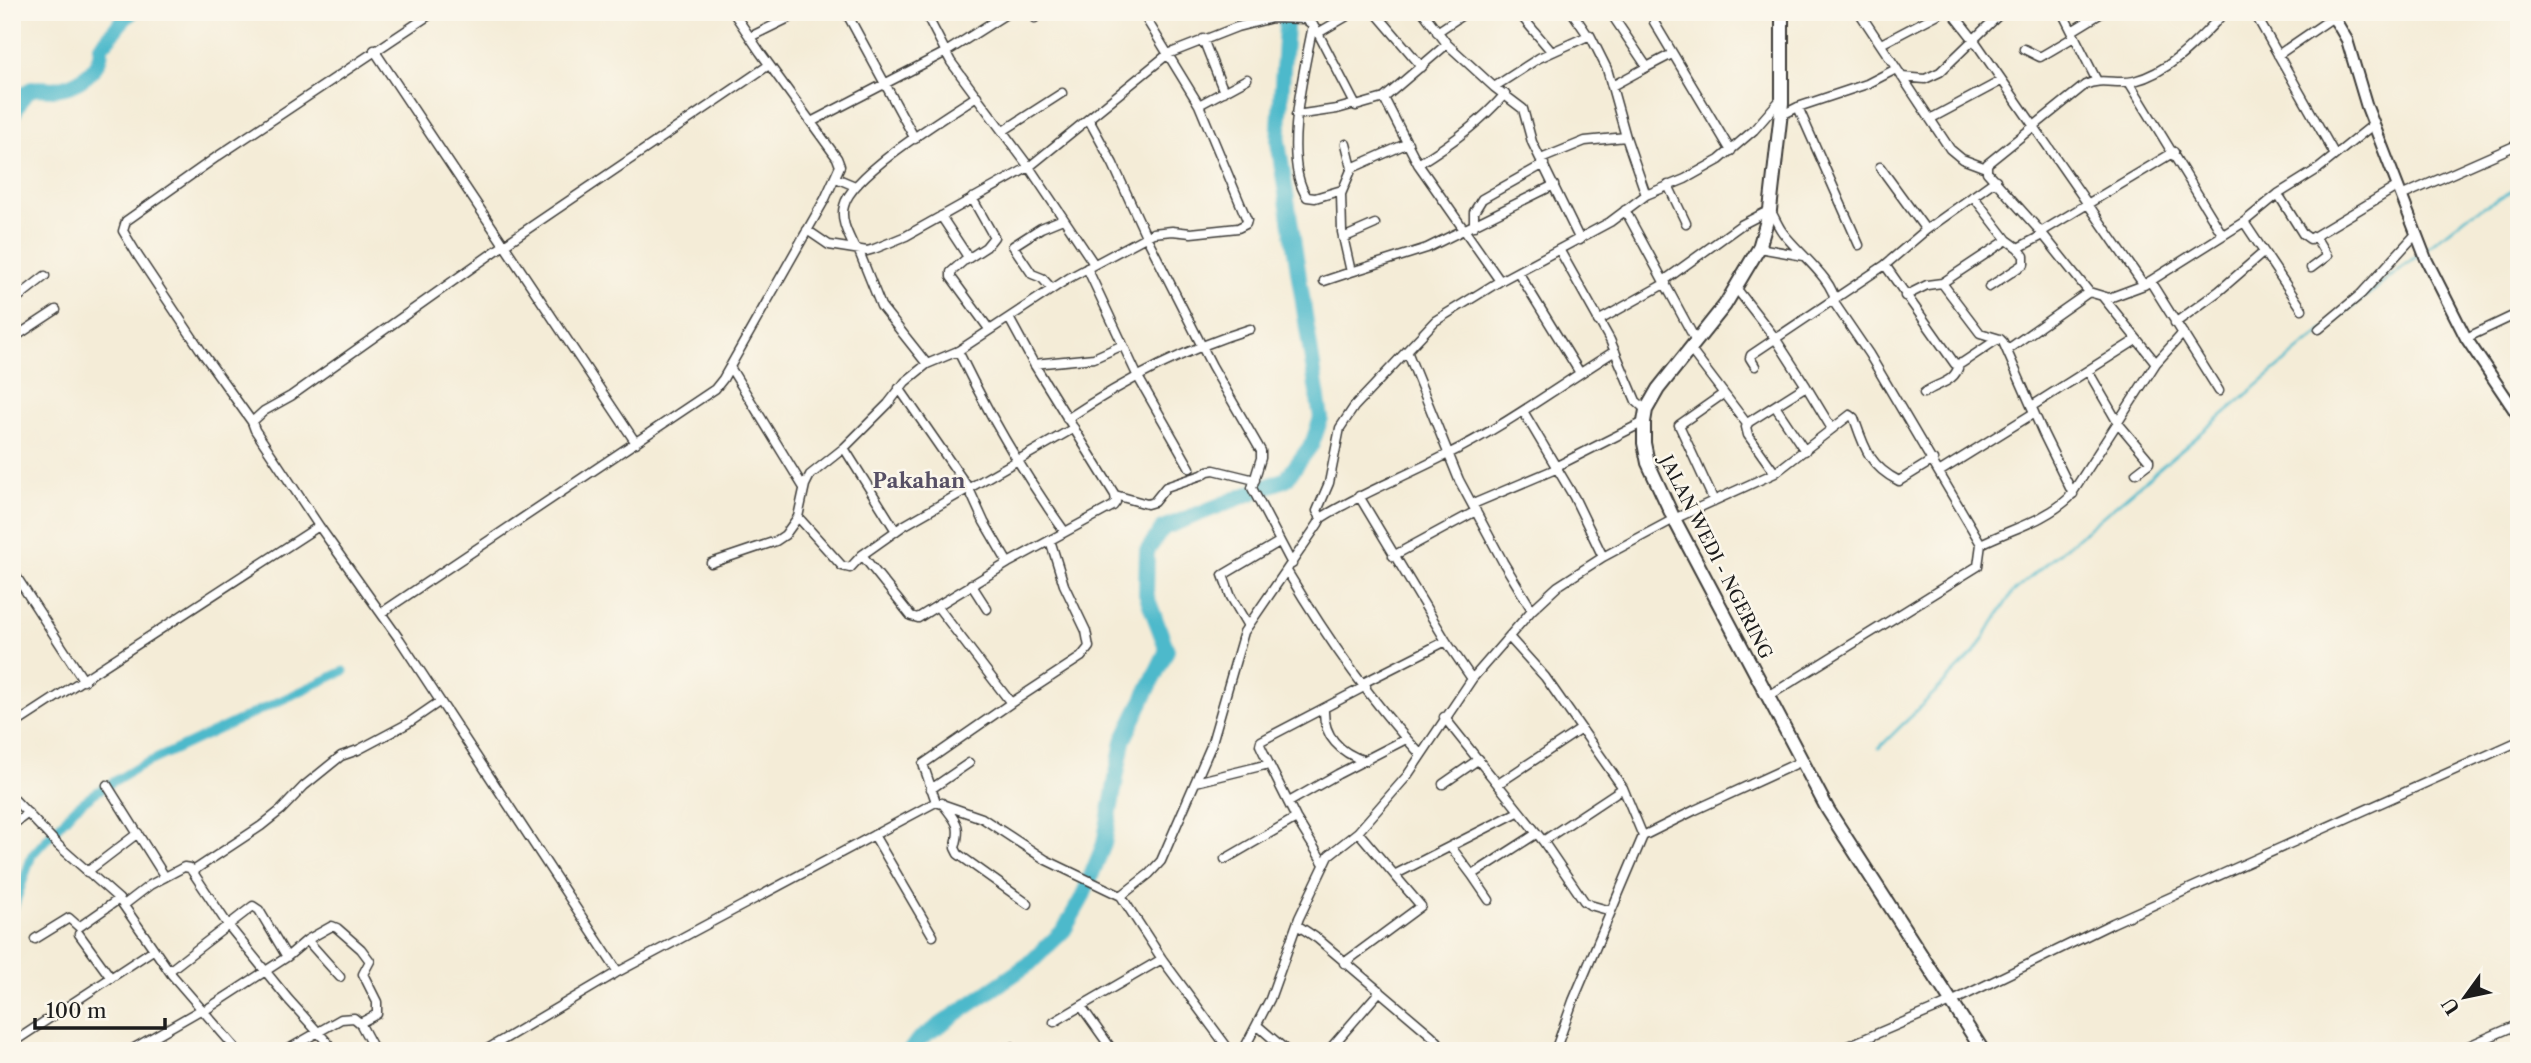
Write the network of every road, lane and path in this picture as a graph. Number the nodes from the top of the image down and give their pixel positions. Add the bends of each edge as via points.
1 (434, 12) edge
2 (733, 12) edge
3 (801, 12) edge
4 (846, 12) edge
5 (925, 12) edge
6 (1009, 12) edge
7 (1142, 12) edge
8 (1354, 12) edge
9 (1375, 12) edge
10 (1423, 12) edge
11 (1467, 12) edge
12 (1518, 12) edge
13 (1572, 12) edge
14 (1610, 12) edge
15 (1657, 12) edge
16 (1782, 12) edge
17 (1859, 12) edge
18 (1942, 12) edge
19 (1952, 12) edge
20 (2003, 12) edge
21 (2062, 12) edge
22 (2103, 12) edge
23 (2225, 12) edge
24 (2254, 12) edge
25 (2330, 15) edge
26 (1313, 25) junction
27 (1437, 32) junction
28 (1318, 33) junction
29 (1587, 34) junction
30 (2073, 34) junction
31 (750, 37) junction
32 (1203, 39) junction
33 (1974, 40) junction
34 (1447, 44) junction
35 (1881, 44) junction
36 (2024, 49) dead end
37 (374, 50) junction
38 (1551, 51) junction
39 (946, 52) junction
40 (1168, 54) junction
41 (1672, 54) junction
42 (2278, 55) junction
43 (769, 65) junction
44 (1422, 67) junction
45 (1647, 67) junction
46 (1899, 73) junction
47 (1247, 79) dead end
48 (2001, 81) junction
49 (2096, 81) junction
50 (2129, 82) junction
51 (884, 85) junction
52 (1612, 86) junction
53 (1494, 87) junction
54 (1224, 92) junction
55 (1062, 93) dead end
56 (1505, 94) junction
57 (977, 96) junction
58 (1384, 98) junction
59 (1355, 104) junction
60 (1199, 105) junction
61 (1781, 107) junction
62 (1798, 107) junction
63 (1296, 116) junction
64 (1930, 119) junction
65 (1088, 120) junction
66 (811, 122) junction
67 (2374, 124) junction
68 (2034, 127) junction
69 (1003, 131) junction
70 (1626, 137) junction
71 (915, 139) junction
72 (1408, 143) junction
73 (1346, 144) dead end
74 (2519, 145) edge
75 (1731, 151) junction
76 (2174, 152) junction
77 (2335, 155) junction
78 (1543, 162) junction
79 (1418, 164) junction
80 (1029, 167) junction
81 (1880, 167) dead end
82 (1986, 167) junction
83 (1352, 168) junction
84 (835, 178) junction
85 (1996, 180) junction
86 (1554, 185) junction
87 (855, 186) junction
88 (1668, 186) junction
89 (1342, 190) junction
90 (2399, 191) junction
91 (2278, 194) junction
92 (1646, 195) junction
93 (1973, 196) junction
94 (972, 198) junction
95 (2087, 204) junction
96 (1770, 210) junction
97 (941, 216) junction
98 (1630, 218) junction
99 (1063, 219) junction
100 (2244, 222) junction
101 (1686, 223) dead end
102 (1375, 224) dead end
103 (1474, 226) junction
104 (1464, 229) junction
105 (807, 230) junction
106 (1926, 230) junction
107 (2042, 233) junction
108 (2222, 234) junction
109 (1146, 236) junction
110 (2315, 236) junction
111 (2417, 237) junction
112 (1343, 238) junction
113 (1580, 240) junction
114 (2007, 240) junction
115 (504, 245) junction
116 (1859, 245) dead end
117 (856, 248) junction
118 (1759, 248) junction
119 (2018, 248) junction
120 (2264, 252) junction
121 (1562, 254) junction
122 (1804, 256) junction
123 (966, 260) junction
124 (1885, 265) junction
125 (1091, 266) junction
126 (2311, 268) dead end
127 (1351, 272) junction
128 (1520, 275) junction
129 (45, 276) dead end
130 (1324, 281) dead end
131 (1500, 281) junction
132 (1666, 281) junction
133 (1942, 283) junction
134 (2147, 283) junction
135 (1989, 286) dead end
136 (1736, 288) junction
137 (1052, 289) junction
138 (2089, 292) junction
139 (1905, 296) junction
140 (2103, 298) junction
141 (1835, 300) junction
142 (12, 302) edge
143 (2302, 309) dead end
144 (56, 310) dead end
145 (2519, 313) edge
146 (1009, 318) junction
147 (1598, 321) junction
148 (2175, 323) junction
149 (989, 329) junction
150 (2319, 329) dead end
151 (1250, 330) dead end
152 (2183, 333) junction
153 (1775, 338) junction
154 (2466, 338) junction
155 (12, 339) edge
156 (2000, 339) junction
157 (2136, 340) junction
158 (1123, 345) junction
159 (1693, 345) junction
160 (1202, 346) junction
161 (2008, 349) junction
162 (958, 351) junction
163 (1615, 351) junction
164 (1408, 355) junction
165 (2156, 363) junction
166 (927, 364) junction
167 (1034, 365) junction
168 (1959, 365) junction
169 (1755, 366) dead end
170 (730, 367) junction
171 (2088, 371) junction
172 (1580, 373) junction
173 (1138, 377) junction
174 (1806, 386) junction
175 (899, 388) junction
176 (2219, 391) dead end
177 (1924, 393) dead end
178 (1723, 394) junction
179 (1775, 406) junction
180 (2033, 410) junction
181 (1522, 411) junction
182 (1645, 416) junction
183 (2519, 417) edge
184 (1068, 419) junction
185 (253, 422) junction
186 (2118, 423) junction
187 (1747, 424) junction
188 (1074, 428) junction
189 (1832, 429) junction
190 (636, 443) junction
191 (844, 447) junction
192 (1805, 451) junction
193 (1448, 454) junction
194 (1017, 460) junction
195 (1933, 460) junction
196 (1557, 467) junction
197 (1190, 468) dead end
198 (1939, 472) junction
199 (1775, 473) junction
200 (2136, 473) dead end
201 (1253, 484) junction
202 (804, 488) junction
203 (969, 489) junction
204 (2073, 494) junction
205 (1115, 495) junction
206 (1359, 496) junction
207 (1714, 500) junction
208 (1474, 508) junction
209 (1320, 516) junction
210 (798, 517) junction
211 (1674, 519) junction
212 (319, 526) junction
213 (896, 531) junction
214 (1065, 532) junction
215 (1050, 540) junction
216 (1279, 542) junction
217 (1981, 544) junction
218 (862, 555) junction
219 (1394, 556) junction
220 (1603, 557) junction
221 (712, 563) dead end
222 (1007, 563) junction
223 (1289, 563) junction
224 (12, 570) edge
225 (971, 584) junction
226 (937, 606) junction
227 (987, 609) dead end
228 (1532, 610) junction
229 (381, 613) junction
230 (1248, 626) junction
231 (1509, 637) junction
232 (1446, 640) junction
233 (1472, 679) junction
234 (85, 681) junction
235 (1365, 685) junction
236 (1767, 697) junction
237 (439, 702) junction
238 (1011, 703) junction
239 (1324, 709) junction
240 (1444, 717) junction
241 (12, 726) edge
242 (1581, 729) junction
243 (1406, 739) junction
244 (2519, 741) edge
245 (1421, 755) junction
246 (1479, 759) junction
247 (1365, 761) junction
248 (1802, 761) junction
249 (969, 763) dead end
250 (1269, 764) junction
251 (1196, 782) junction
252 (1443, 783) dead end
253 (1498, 784) junction
254 (107, 785) dead end
255 (1623, 788) junction
256 (931, 789) junction
257 (12, 797) edge
258 (939, 802) junction
259 (1289, 802) junction
260 (1518, 812) junction
261 (28, 813) junction
262 (1296, 818) junction
263 (12, 825) edge
264 (1358, 832) junction
265 (138, 833) junction
266 (874, 835) junction
267 (1643, 836) junction
268 (1540, 838) junction
269 (1451, 847) junction
270 (1225, 859) dead end
271 (1324, 864) junction
272 (193, 871) junction
273 (86, 872) junction
274 (1396, 874) junction
275 (1472, 875) junction
276 (165, 877) junction
277 (1121, 896) junction
278 (1489, 900) dead end
279 (122, 902) junction
280 (1028, 904) dead end
281 (1611, 911) junction
282 (228, 925) junction
283 (1297, 925) junction
284 (79, 934) dead end
285 (933, 936) dead end
286 (35, 939) dead end
287 (307, 940) junction
288 (153, 950) junction
289 (287, 957) junction
290 (1162, 958) junction
291 (1344, 962) junction
292 (169, 971) junction
293 (267, 972) junction
294 (618, 972) junction
295 (340, 977) dead end
296 (111, 978) junction
297 (1380, 991) junction
298 (1951, 1002) junction
299 (1081, 1006) junction
300 (203, 1010) junction
301 (1054, 1022) dead end
302 (360, 1023) junction
303 (2519, 1024) edge
304 (1258, 1026) junction
305 (320, 1032) junction
306 (12, 1043) edge
307 (129, 1051) edge
308 (238, 1051) edge
309 (285, 1051) edge
310 (335, 1051) edge
311 (375, 1051) edge
312 (484, 1051) edge
313 (1113, 1051) edge
314 (1230, 1051) edge
315 (1243, 1051) edge
316 (1287, 1051) edge
317 (1328, 1051) edge
318 (1440, 1051) edge
319 (1555, 1051) edge
320 (1836, 1051) edge
321 (1983, 1051) edge
322 (2457, 1051) edge

1 - 37 street
2 - 31 street
3 - 31 street
4 - 51 street
5 - 39 street
6 - 39 street
7 - 40 street
8 - 28 street
9 - 44 street
10 - 27 street
11 - 27 street
12 - 38 street
13 - 29 street
14 - 45 street
15 - 41 street via 1654,22
16 - 61 main road
17 - 35 street
18 - 35 street
19 - 33 street
20 - 33 street
21 - 30 street
22 - 30 street
23 - 50 street via 2178,57
24 - 42 street
25 - 42 street
25 - 67 street via 2347,40
26 - 28 street
26 - 32 street via 1305,19 1272,18
26 - 63 street
27 - 34 street
28 - 59 street
29 - 38 street
29 - 52 street
30 - 36 street via 2040,57
30 - 49 street
31 - 43 street
32 - 40 street
32 - 54 street
33 - 46 street via 1940,72 1925,79
33 - 48 street
34 - 44 street
34 - 53 street
35 - 46 street
37 - 115 street
37 - 185 street via 123,225 145,267
38 - 53 street
39 - 51 street
39 - 57 street
40 - 60 street
40 - 65 street
41 - 45 street
41 - 75 street
42 - 77 street
43 - 66 street
43 - 115 street
44 - 58 street
45 - 52 street
46 - 62 street
46 - 64 street
47 - 54 street
48 - 64 street
48 - 68 street
49 - 50 street
49 - 68 street
50 - 76 street
51 - 66 street
51 - 71 street
52 - 70 street
53 - 56 street
54 - 60 street
55 - 69 street
56 - 78 street via 1523,109
56 - 79 street via 1467,132
57 - 69 street
57 - 71 street
58 - 59 street via 1363,106
58 - 72 street
59 - 63 street
60 - 109 street via 1247,222 1238,228 1161,231
61 - 62 street
61 - 75 street
61 - 96 main road
62 - 116 street
63 - 89 street via 1301,189 1315,198
64 - 82 street via 1956,155
65 - 80 street
65 - 109 street
66 - 84 street via 838,158
67 - 77 street
67 - 90 street
68 - 82 street
68 - 95 street
69 - 80 street
70 - 78 street via 1585,141
70 - 92 street
71 - 87 street
72 - 79 street
72 - 83 street
73 - 83 street
74 - 90 street
75 - 88 street
76 - 95 street
76 - 108 street
77 - 91 street
78 - 86 street
78 - 103 street via 1482,199
79 - 104 street
80 - 94 street
80 - 99 street
81 - 106 street
82 - 85 street
83 - 89 street
84 - 87 street
84 - 105 street
85 - 93 street
85 - 107 street
86 - 103 street
86 - 113 street
87 - 117 street via 843,208 845,229
88 - 92 street
88 - 101 street
89 - 112 street
90 - 110 street
90 - 111 street
91 - 100 street
91 - 110 street via 2303,234 2310,239
92 - 98 street
93 - 106 street
93 - 114 street
94 - 97 street
94 - 123 street via 994,237
95 - 107 street
95 - 134 street
96 - 118 main road
96 - 122 street
96 - 132 street via 1741,225
97 - 117 street via 874,249
97 - 123 street
98 - 113 street
98 - 132 street
99 - 125 street
99 - 137 street via 1013,246 1032,274
100 - 108 street
100 - 120 street
102 - 112 street
103 - 104 street
104 - 127 street via 1427,248
104 - 131 street
105 - 117 street via 829,245
105 - 170 street
106 - 124 street
107 - 119 street
107 - 138 street
108 - 134 street
109 - 125 street
109 - 160 street
110 - 126 street via 2327,256
111 - 150 street
111 - 154 street
112 - 127 street
113 - 121 street
114 - 119 street
114 - 133 street
115 - 185 street
115 - 190 street
117 - 166 street via 881,306
118 - 122 street
118 - 136 main road
119 - 135 street via 2024,264
120 - 143 street
120 - 148 street
121 - 128 street
121 - 147 street
122 - 141 street
123 - 149 street via 950,274
124 - 139 street
124 - 141 street
125 - 137 street
125 - 158 street
127 - 130 street
128 - 131 street
128 - 172 street
129 - 142 street
131 - 164 street via 1435,321
132 - 147 street
132 - 159 street
133 - 139 street
133 - 156 street via 1980,333
134 - 140 street
134 - 148 street
136 - 153 street
136 - 159 main road
137 - 146 street
138 - 140 street
138 - 161 street
139 - 168 street
140 - 157 street
141 - 153 street
141 - 195 street
144 - 155 street
145 - 154 street
146 - 149 street
146 - 167 street
147 - 163 street
148 - 152 street
149 - 162 street
151 - 160 street
152 - 165 street
152 - 176 street
153 - 169 street via 1751,355
153 - 174 street
154 - 183 street
156 - 161 street
156 - 168 street
157 - 165 street
157 - 171 street
158 - 167 street via 1094,358
158 - 173 street
159 - 178 street
159 - 182 main road via 1658,389
160 - 173 street
160 - 201 street via 1261,451
161 - 180 street
162 - 166 street
162 - 194 street
163 - 172 street
163 - 182 street
164 - 193 street
164 - 209 street via 1354,407 1340,428 1329,483 1317,512
165 - 186 street
166 - 175 street
167 - 184 street
168 - 177 street via 1953,377
170 - 190 street via 715,389
170 - 202 street
171 - 180 street
171 - 186 street
172 - 181 street
173 - 184 street
173 - 197 street
174 - 179 street
174 - 189 street
175 - 191 street
175 - 203 street
178 - 187 street
178 - 207 street via 1679,425
179 - 187 street
179 - 192 street
180 - 198 street
180 - 204 street
181 - 193 street
181 - 196 street
182 - 196 street
182 - 211 main road, JALAN WEDI - NGERING via 1643,443 1648,463
184 - 188 street
185 - 212 street
186 - 200 street via 2150,462
186 - 204 street
187 - 199 street via 1748,435
188 - 194 street
188 - 205 street
189 - 192 street
189 - 195 street via 1848,416 1854,418 1870,458 1883,473 1899,481
190 - 229 street
191 - 202 street via 810,475
191 - 213 street
192 - 199 street
193 - 206 street
193 - 208 street
194 - 203 street
194 - 214 street
195 - 198 street
196 - 208 street
196 - 220 street
198 - 217 street
199 - 207 street
201 - 205 street via 1214,470 1173,483 1154,502
201 - 216 street
202 - 210 street
203 - 213 street
203 - 222 street
204 - 217 street via 2029,524
205 - 214 street via 1113,506
206 - 209 street
206 - 219 street
207 - 211 street
208 - 219 street
208 - 228 street
209 - 223 street via 1311,537
210 - 218 street via 845,568 853,568
210 - 221 street via 776,541
211 - 220 street
211 - 236 main road, JALAN WEDI - NGERING
212 - 229 street
212 - 234 street
213 - 218 street
214 - 215 street
215 - 222 street
215 - 238 street via 1089,647
216 - 223 street
216 - 230 street via 1223,575
217 - 236 street via 1978,566
218 - 226 street via 911,616 918,618
219 - 232 street
220 - 228 street via 1558,586
222 - 225 street
223 - 230 street
223 - 235 street via 1306,603
224 - 234 street
225 - 226 street
225 - 227 street
226 - 238 street
228 - 231 street
229 - 237 street
230 - 251 street
231 - 233 street
231 - 242 street via 1545,677
232 - 233 street
232 - 235 street
233 - 240 street
234 - 241 street
235 - 239 street
235 - 243 street
236 - 248 main road, JALAN WEDI - NGERING
237 - 272 street via 368,746 341,756 261,827
237 - 294 street
238 - 256 street via 924,762
239 - 247 street via 1323,718 1338,747
239 - 250 street via 1261,741
240 - 245 street
240 - 246 street
242 - 253 street
242 - 255 street
243 - 245 street
243 - 247 street
244 - 298 street via 2113,923
245 - 264 street
246 - 252 street
246 - 253 street
247 - 259 street
248 - 267 street
248 - 298 main road, JALAN WEDI - NGERING via 1828,810
249 - 256 street
250 - 251 street
250 - 259 street
251 - 277 street via 1161,860
253 - 260 street
254 - 265 street
255 - 267 street
255 - 268 street
256 - 258 street
257 - 261 street
258 - 266 street
258 - 277 street via 982,818 1069,873
258 - 280 street via 959,825 958,855
259 - 262 street
260 - 268 street
260 - 269 street
261 - 263 street
261 - 273 street
262 - 270 street
262 - 271 street
264 - 271 street via 1336,847
264 - 274 street
265 - 273 street
265 - 276 street
266 - 285 street
266 - 294 street
267 - 281 street
268 - 275 street
268 - 281 street via 1587,904
269 - 274 street
269 - 275 street
271 - 283 street
272 - 276 street via 184,867
272 - 282 street
273 - 279 street
274 - 291 street via 1421,908
275 - 278 street
276 - 279 street
277 - 290 street
279 - 286 street via 79,927 69,918
279 - 288 street
281 - 319 street
282 - 289 street via 256,907
282 - 292 street
282 - 293 street
283 - 291 street
283 - 304 street
284 - 296 street
287 - 289 street
287 - 295 street
287 - 302 street via 332,926 368,957 363,974 378,1006 377,1014
288 - 292 street
288 - 296 street
289 - 293 street
290 - 299 street
290 - 314 street
291 - 297 street
292 - 300 street
293 - 300 street
293 - 305 street
294 - 312 street
296 - 306 street
297 - 317 street
297 - 318 street via 1438,1042
298 - 320 street
298 - 321 main road, JALAN WEDI - NGERING
299 - 301 street
299 - 313 street
300 - 307 street
300 - 308 street
302 - 305 street via 348,1017
302 - 311 street
303 - 322 street
304 - 315 street
304 - 316 street
305 - 309 street
305 - 310 street

